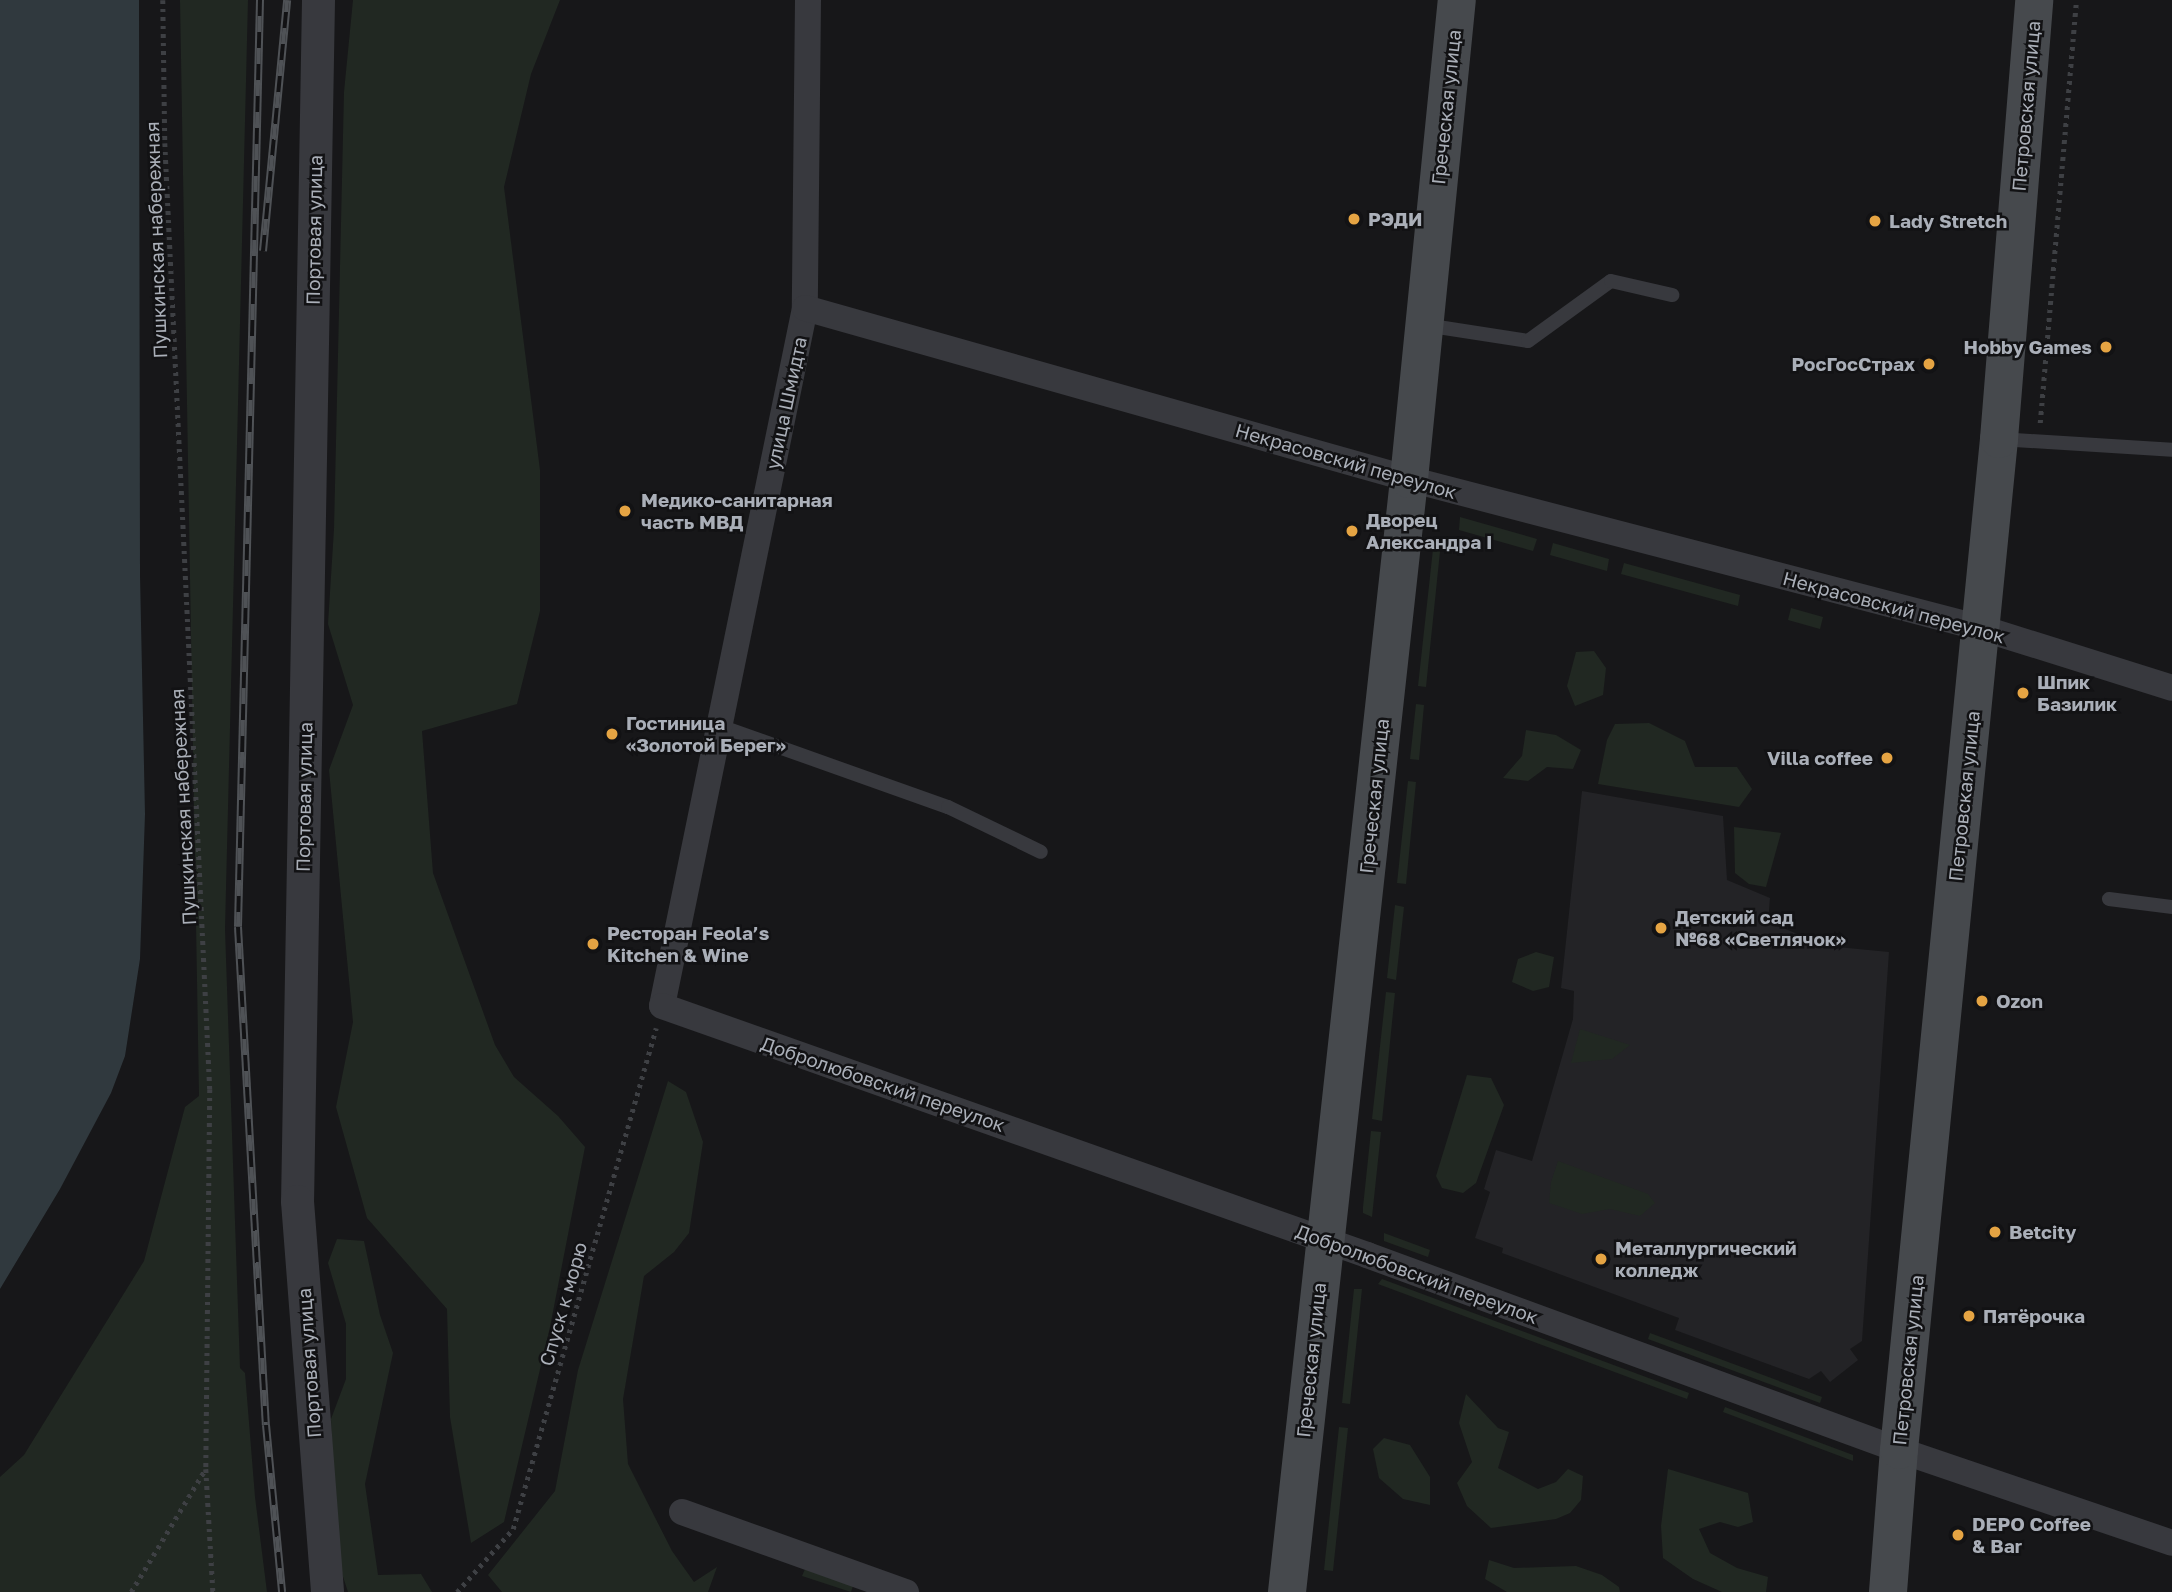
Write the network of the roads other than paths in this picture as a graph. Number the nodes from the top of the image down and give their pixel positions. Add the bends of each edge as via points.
1 (318, 0) edge
2 (808, 0) edge
3 (1457, 0) edge
4 (2034, 0) edge
5 (1672, 295) dead end
6 (805, 308) junction
7 (1423, 324) junction
8 (1999, 439) junction
9 (2172, 450) edge
10 (1409, 479) junction
11 (1981, 628) junction
12 (2172, 688) edge
13 (720, 726) junction
14 (1041, 852) dead end
15 (2109, 899) dead end
16 (2172, 907) edge
17 (662, 1006) joint
18 (1325, 1241) junction
19 (1899, 1450) junction
20 (681, 1511) dead end
21 (2172, 1543) edge
22 (327, 1592) edge
23 (906, 1592) edge
24 (1287, 1592) edge
25 (1888, 1592) edge

1 - 22 street, Портовая улица via 297,1201
2 - 6 street, улица Шмидта
3 - 7 main road, Греческая улица
4 - 8 main road, Петровская улица
5 - 7 lane via 1611,281 1528,341
6 - 10 street, Некрасовский переулок
6 - 13 street, улица Шмидта
7 - 10 main road, Греческая улица
8 - 9 lane
8 - 11 main road, Петровская улица
10 - 11 street, Некрасовский переулок
10 - 18 main road, Греческая улица
11 - 12 street, Некрасовский переулок
11 - 19 main road, Петровская улица
13 - 14 lane via 948,807
13 - 17 street, улица Шмидта
15 - 16 lane
17 - 18 street, Добролюбовский переулок
18 - 19 street, Добролюбовский переулок
18 - 24 main road, Греческая улица
19 - 21 street, Добролюбовский переулок
19 - 25 main road, Петровская улица
20 - 23 street

